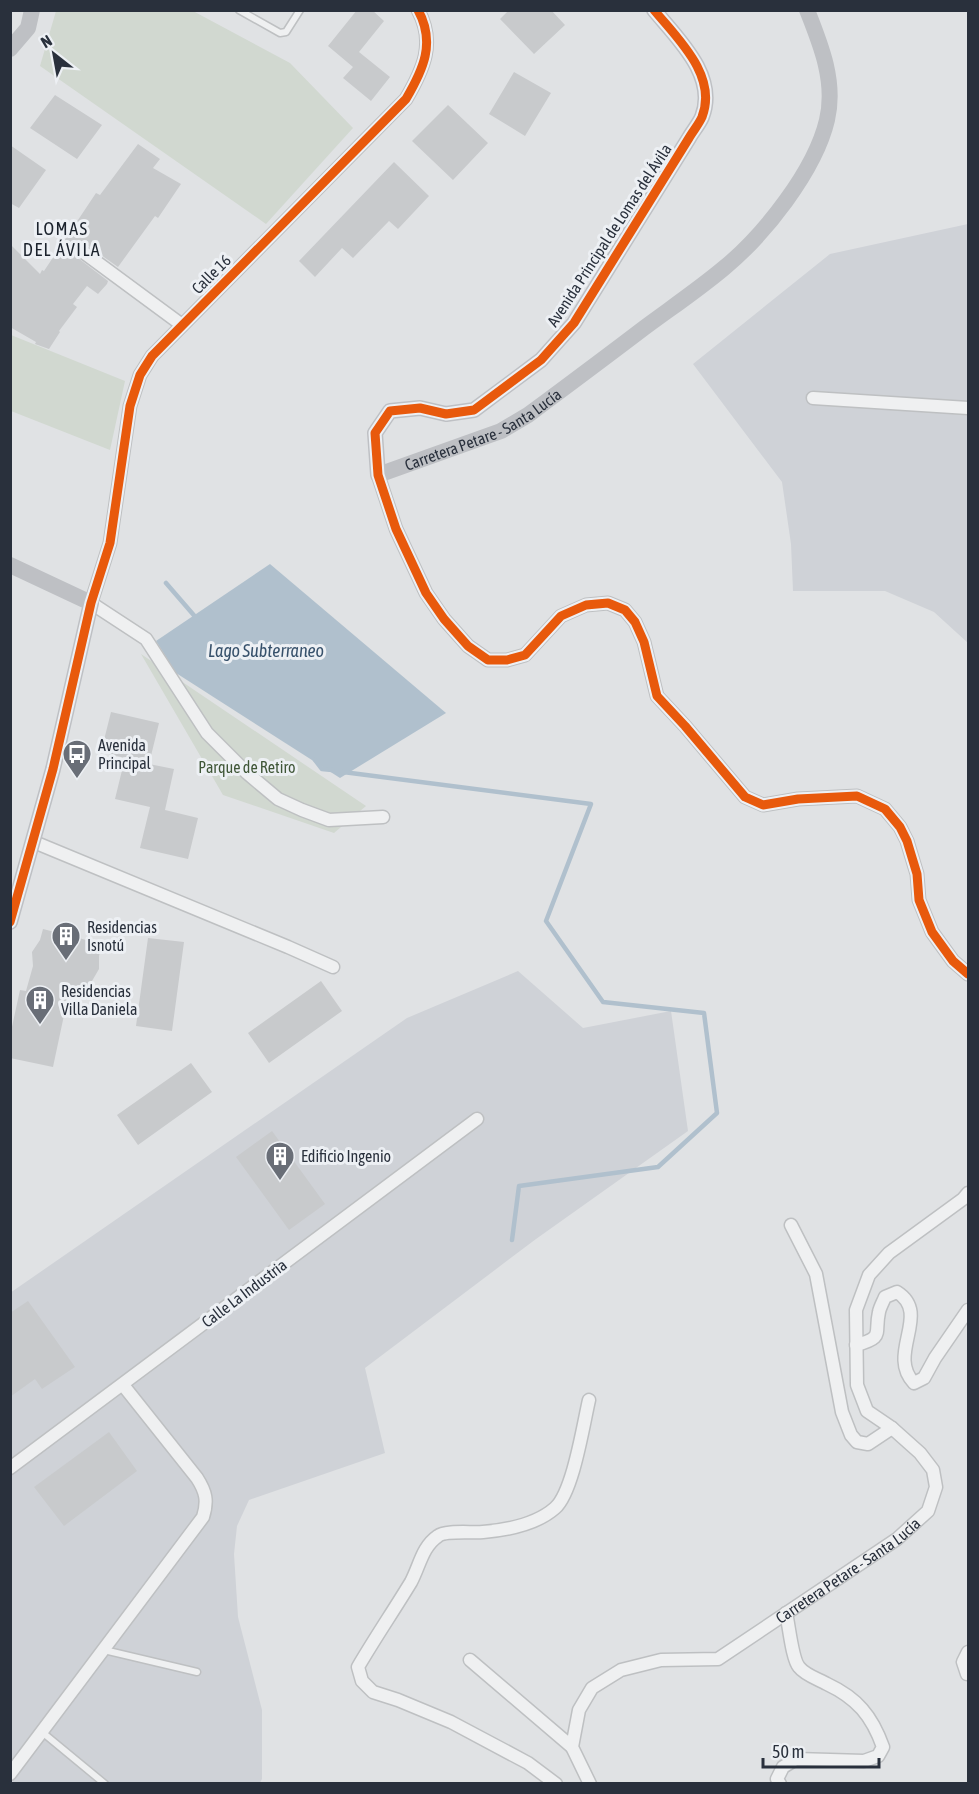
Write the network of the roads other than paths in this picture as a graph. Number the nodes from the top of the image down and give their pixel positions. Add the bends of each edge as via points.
1 (32, 10) edge
2 (239, 10) edge
3 (300, 10) edge
4 (418, 10) edge
5 (654, 10) edge
6 (807, 10) edge
7 (10, 49) edge
8 (83, 252) dead end
9 (182, 325) junction
10 (813, 398) dead end
11 (969, 408) edge
12 (378, 475) junction
13 (10, 565) edge
14 (91, 603) junction
15 (383, 816) dead end
16 (34, 842) junction
17 (10, 922) edge
18 (333, 967) dead end
19 (969, 974) edge
20 (477, 1119) dead end
21 (967, 1196) edge
22 (790, 1225) dead end
23 (969, 1310) edge
24 (856, 1345) junction
25 (123, 1385) junction
26 (589, 1400) dead end
27 (892, 1428) junction
28 (10, 1468) edge
29 (786, 1613) junction
30 (103, 1650) junction
31 (969, 1652) edge
32 (470, 1660) dead end
33 (197, 1672) dead end
34 (969, 1674) edge
35 (42, 1732) junction
36 (572, 1747) junction
37 (10, 1774) edge
38 (105, 1784) edge
39 (556, 1784) edge
40 (590, 1784) edge
41 (780, 1784) edge

1 - 7 street via 28,28
2 - 3 lane via 280,33 286,32
4 - 9 street, Calle 16 via 427,54 406,99
5 - 12 street, Avenida Principal de Lomas del Ávila via 702,75 705,94 698,123 574,323 541,360 474,410 446,414 420,408 390,411 375,433
6 - 12 street, Carretera Petare - Santa Lucía via 827,70 827,119 819,146 766,226 726,266 528,415 501,431
8 - 9 street
9 - 14 street, Calle 16 via 152,356 140,375 130,406 110,543
10 - 11 street
12 - 19 street via 396,529 426,593 468,646 488,660 507,660 525,655 561,616 586,605 608,603 625,610 644,642 657,696 745,797 763,805 857,796 885,809 907,841 917,874 919,900 932,932 953,961
13 - 14 street
14 - 15 street via 146,639 207,733 278,799 330,820
14 - 16 street
16 - 17 street
16 - 18 street
20 - 25 street, Calle La Industria
21 - 24 street, Carretera Petare - Santa Lucía via 889,1253 868,1275 856,1310
22 - 27 street via 816,1274 842,1412 851,1436 868,1444
23 - 24 street via 924,1378 914,1383 908,1376 904,1353 912,1322 904,1296 897,1292 885,1297 878,1332 871,1341
24 - 27 street, Carretera Petare - Santa Lucía via 856,1385 867,1411
25 - 28 street, Calle La Industria
25 - 30 street via 197,1478 205,1490 207,1505 203,1517
26 - 39 street via 570,1482 556,1508 524,1524 498,1531 441,1533 428,1543 411,1581 358,1667 362,1681 373,1692 451,1722 528,1763
27 - 29 street, Carretera Petare - Santa Lucía via 933,1470 936,1487 928,1512 897,1539
29 - 36 street, Carretera Petare - Santa Lucía via 718,1659 661,1660 621,1670 592,1688 579,1710
29 - 41 street via 800,1668 845,1692 865,1712 883,1747 878,1756 864,1761 796,1759 783,1767 777,1779
30 - 33 lane
30 - 35 street
31 - 34 street via 963,1662
32 - 36 street
35 - 37 street
35 - 38 lane
36 - 40 street

